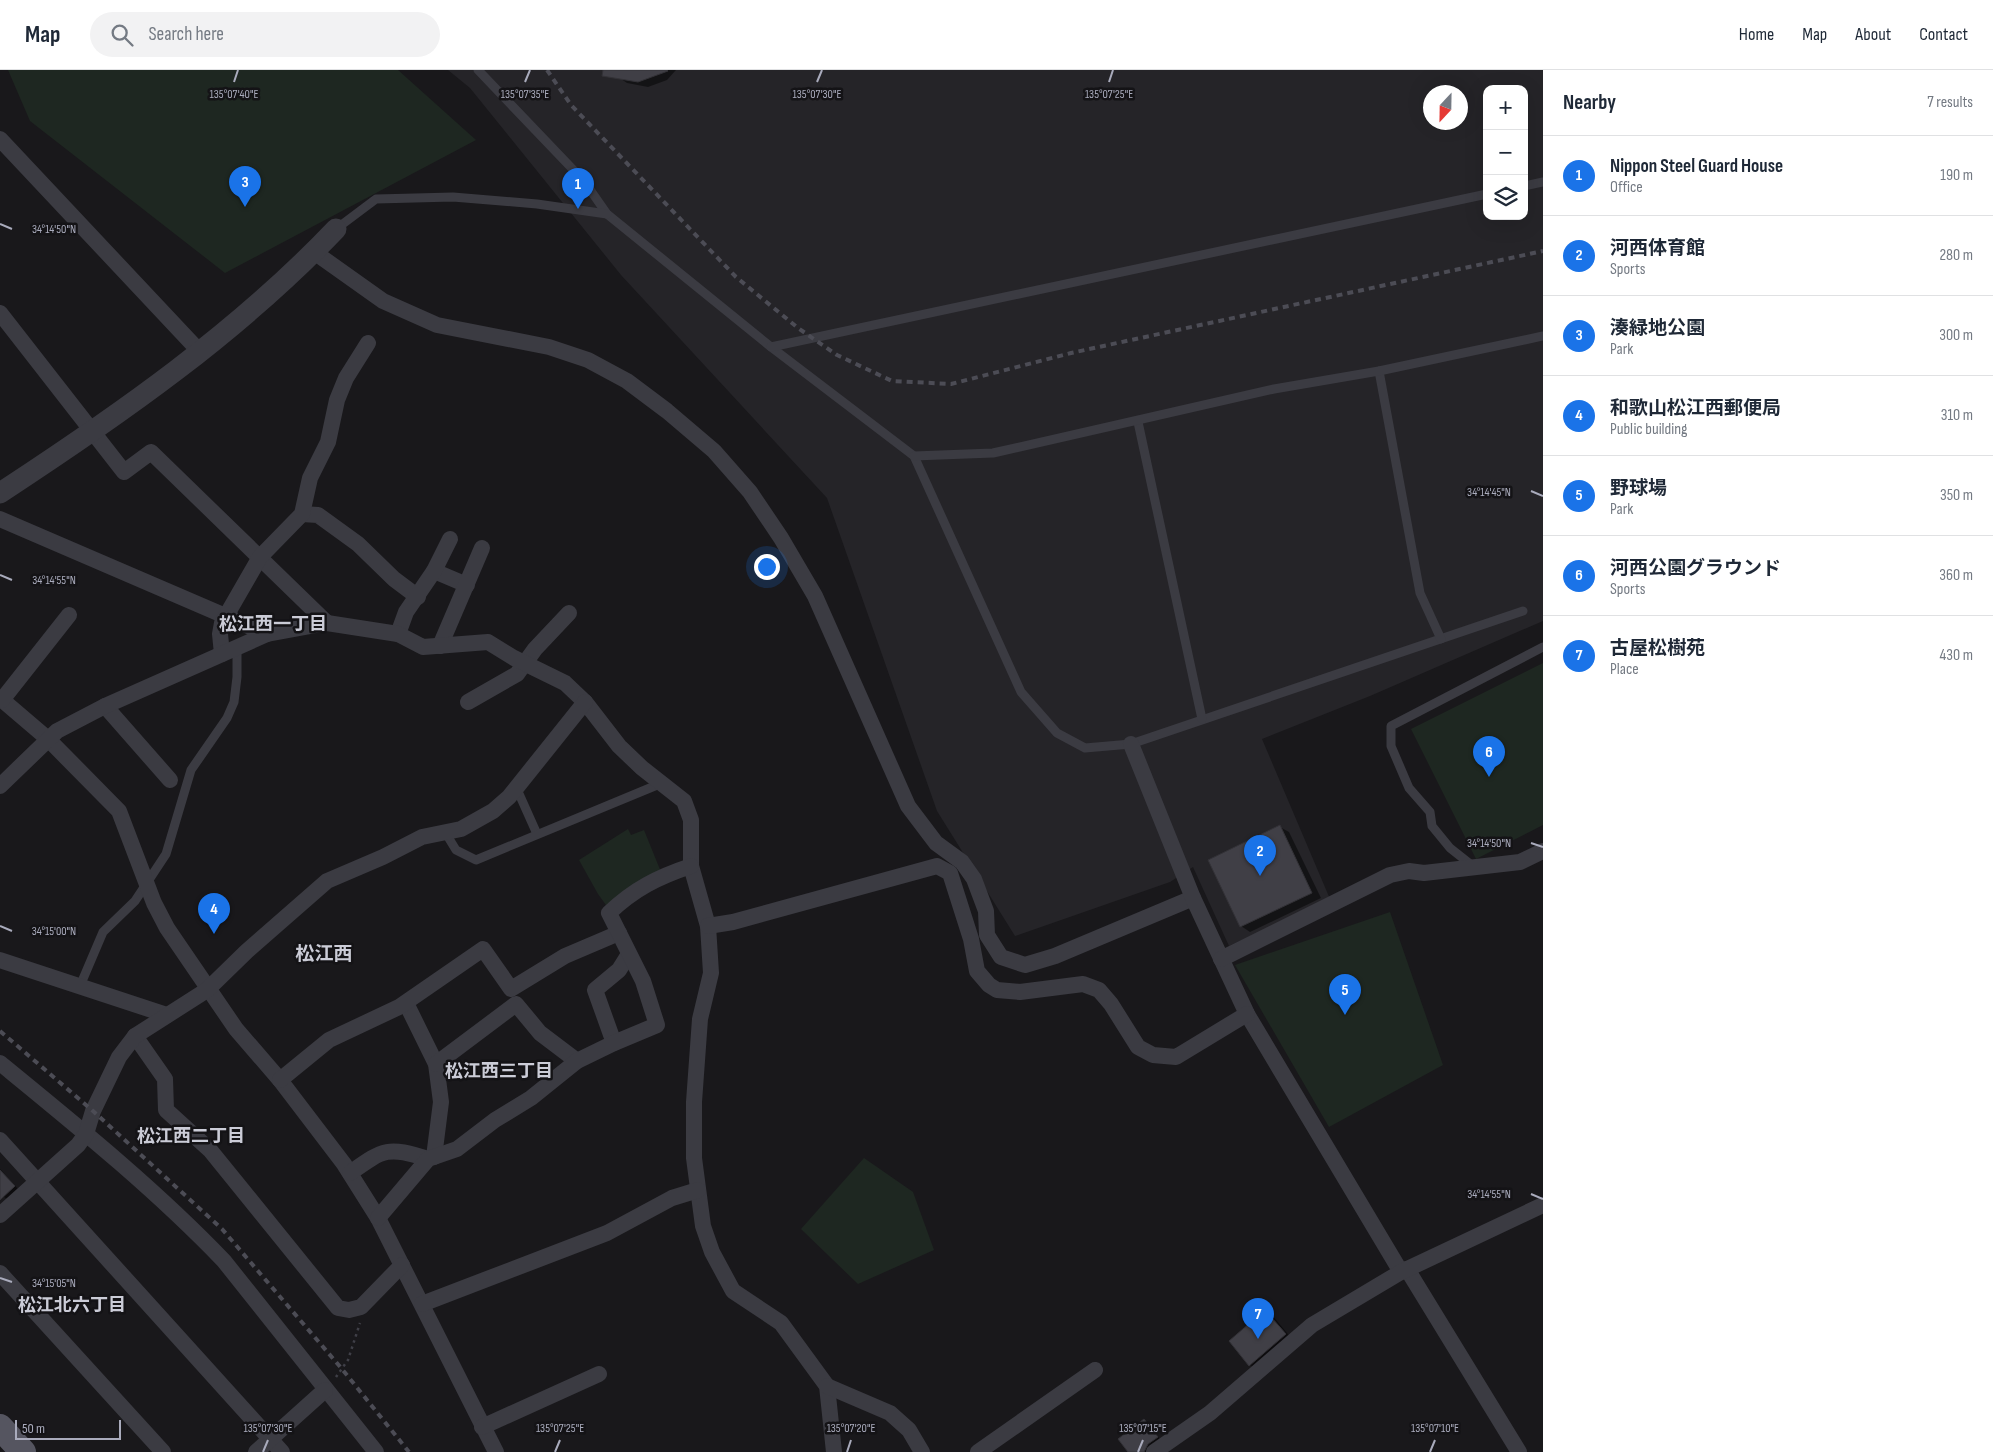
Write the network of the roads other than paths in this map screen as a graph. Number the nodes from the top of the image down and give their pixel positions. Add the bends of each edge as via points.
1 (478, 70) edge
2 (0, 139) edge
3 (1543, 182) edge
4 (1528, 185) edge
5 (1483, 195) edge
6 (607, 214) junction
7 (336, 229) joint
8 (314, 252) junction
9 (0, 314) edge
10 (1543, 336) edge
11 (368, 343) dead end
12 (771, 347) junction
13 (201, 353) junction
14 (1379, 371) junction
15 (1138, 422) junction
16 (92, 433) junction
17 (914, 456) junction
18 (0, 493) edge
19 (302, 514) junction
20 (0, 519) edge
21 (450, 539) dead end
22 (482, 548) dead end
23 (260, 557) junction
24 (434, 572) junction
25 (466, 584) junction
26 (418, 598) junction
27 (1523, 611) dead end
28 (569, 613) dead end
29 (69, 615) dead end
30 (226, 616) junction
31 (326, 623) junction
32 (267, 634) junction
33 (398, 634) junction
34 (1441, 639) junction
35 (440, 646) junction
36 (1543, 647) edge
37 (230, 650) junction
38 (526, 664) junction
39 (1, 699) edge
40 (468, 702) dead end
41 (585, 702) junction
42 (105, 706) junction
43 (1202, 720) junction
44 (48, 739) junction
45 (1131, 744) junction
46 (170, 780) dead end
47 (662, 783) junction
48 (0, 786) edge
49 (516, 788) junction
50 (445, 832) junction
51 (537, 834) junction
52 (1540, 852) edge
53 (692, 866) junction
54 (1476, 868) junction
55 (147, 884) junction
56 (1193, 898) junction
57 (708, 926) junction
58 (619, 933) junction
59 (987, 935) junction
60 (971, 939) junction
61 (629, 954) junction
62 (1222, 959) junction
63 (0, 960) edge
64 (80, 986) junction
65 (207, 990) junction
66 (406, 1003) junction
67 (1246, 1014) junction
68 (167, 1015) junction
69 (135, 1036) junction
70 (614, 1043) junction
71 (577, 1061) junction
72 (0, 1063) edge
73 (436, 1064) junction
74 (280, 1080) junction
75 (86, 1134) junction
76 (0, 1140) edge
77 (431, 1158) junction
78 (350, 1173) junction
79 (38, 1182) junction
80 (698, 1190) junction
81 (1543, 1205) edge
82 (0, 1215) edge
83 (378, 1218) junction
84 (402, 1265) junction
85 (1404, 1271) junction
86 (0, 1273) edge
87 (422, 1304) junction
88 (1095, 1370) dead end
89 (599, 1374) dead end
90 (827, 1386) junction
91 (325, 1390) junction
92 (0, 1427) edge
93 (482, 1427) junction
94 (270, 1439) junction
95 (23, 1452) edge
96 (163, 1452) edge
97 (256, 1452) edge
98 (282, 1452) edge
99 (376, 1452) edge
100 (496, 1452) edge
101 (834, 1452) edge
102 (922, 1452) edge
103 (978, 1452) edge
104 (1154, 1452) edge
105 (1520, 1452) edge

1 - 6 lane via 584,182
2 - 13 street
3 - 4 lane
5 - 12 lane
6 - 7 lane via 453,197 376,199
6 - 12 lane
7 - 8 street
8 - 13 street
8 - 59 street via 382,301 437,325 549,347 588,360 627,381 714,451 750,492 815,596 908,806 936,843 962,862 974,879 986,911
9 - 16 street via 55,381
10 - 14 lane
11 - 19 street via 346,378 337,400 328,442 310,478
12 - 17 lane
13 - 16 street
14 - 15 lane via 1274,390
14 - 34 lane via 1420,593
15 - 17 lane via 993,453
15 - 43 lane
16 - 18 street
16 - 23 street via 124,472 151,452
17 - 45 lane via 1021,692 1057,733 1085,748
19 - 23 street
19 - 26 street via 318,515 358,544
20 - 30 street
21 - 24 street
22 - 25 street
23 - 30 street
23 - 31 street
24 - 25 street
24 - 26 street
25 - 35 street
26 - 33 street via 406,612
27 - 34 lane
28 - 38 street via 535,648
29 - 39 street
30 - 32 street
30 - 37 street via 220,634
31 - 32 street
31 - 33 street
32 - 37 street
33 - 35 street via 423,647
34 - 43 lane
35 - 38 street via 488,642
36 - 54 lane via 1391,726 1391,746 1409,788 1430,812 1432,826 1450,848
37 - 42 street
37 - 55 lane via 237,677 234,702 227,718 191,770 166,854
38 - 40 street via 517,674
38 - 41 street via 565,683
39 - 44 street
41 - 47 street via 619,746
41 - 49 street
42 - 44 street
42 - 46 street
43 - 45 lane
44 - 48 street
44 - 55 street via 119,811
45 - 56 street
47 - 51 lane
47 - 53 street via 684,801 691,820
49 - 50 street via 493,811 461,829
49 - 51 lane
50 - 51 lane via 456,850 476,860
50 - 65 street via 422,837 328,881
52 - 54 street via 1520,862
53 - 57 street
53 - 58 street via 656,878 623,899 609,913
54 - 62 street via 1390,875
55 - 64 lane via 104,932
55 - 65 street via 167,928
56 - 59 street via 1055,956 1025,965 1001,957
56 - 62 street
57 - 60 street via 937,866 950,873
57 - 80 street via 711,973 700,1019 694,1102 694,1158
58 - 61 street
58 - 66 street via 565,956 511,989 483,949
59 - 60 street
60 - 67 street via 977,972 988,985 996,990 1020,992 1083,984 1099,990 1138,1047 1153,1055 1176,1057
61 - 70 street via 619,970 595,990
61 - 70 street via 643,981 657,1026
62 - 67 street
63 - 64 street
64 - 68 street
65 - 68 street
65 - 74 street
66 - 73 street
66 - 74 street via 329,1040
67 - 85 street
68 - 69 street
69 - 75 street via 119,1058 93,1111
69 - 84 street via 165,1079 166,1110 210,1150 338,1308 361,1307
70 - 71 street
71 - 73 street via 540,1033 516,1004
71 - 77 street via 531,1098 457,1149
72 - 75 street
73 - 77 street via 441,1102
74 - 78 street
75 - 79 street
75 - 91 street via 224,1261
76 - 79 street
77 - 78 street via 403,1151 381,1152
77 - 83 street
78 - 83 street
79 - 82 street
79 - 94 street
80 - 87 street via 672,1198 607,1233
80 - 90 street via 703,1226 712,1252 733,1291 781,1323
81 - 85 street
83 - 84 street
84 - 87 street
85 - 104 street via 1312,1325 1210,1413
85 - 105 street
86 - 96 street
87 - 93 street
88 - 103 street
89 - 93 street
90 - 101 street
90 - 102 street via 890,1413 909,1430
91 - 94 street
91 - 99 street
92 - 95 main road
93 - 100 street
94 - 97 street
94 - 98 street

